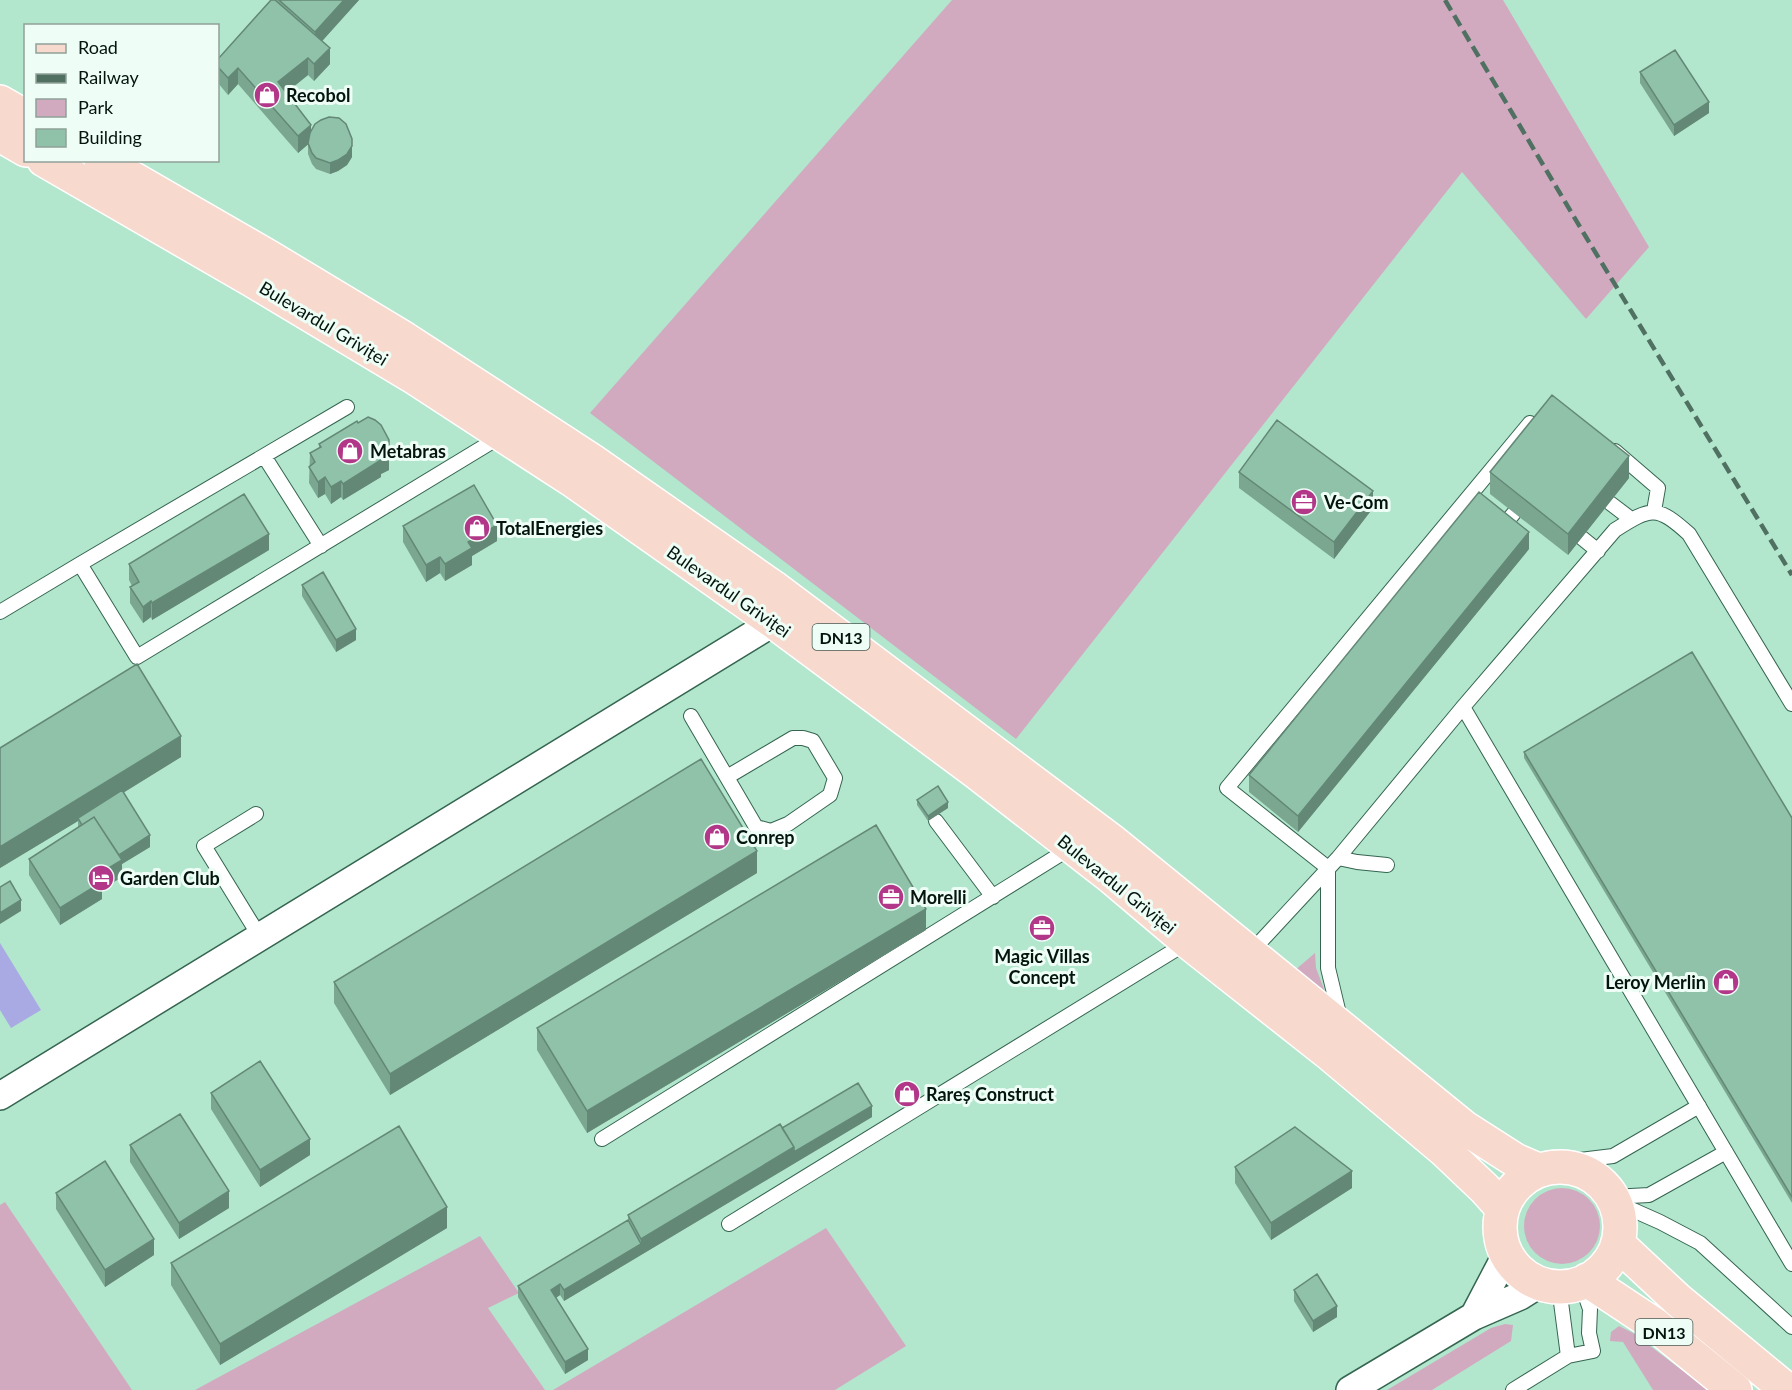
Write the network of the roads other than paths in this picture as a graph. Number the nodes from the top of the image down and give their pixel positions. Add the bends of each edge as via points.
1 (0, 102) edge
2 (24, 116) edge
3 (0, 135) edge
4 (24, 149) edge
5 (47, 162) edge
6 (103, 162) edge
7 (347, 407) dead end
8 (1537, 414) edge
9 (504, 435) junction
10 (1605, 442) edge
11 (264, 456) junction
12 (1610, 503) edge
13 (1654, 512) junction
14 (1514, 513) edge
15 (1631, 519) junction
16 (1503, 527) edge
17 (1582, 538) edge
18 (321, 546) junction
19 (1598, 551) junction
20 (80, 564) junction
21 (0, 612) edge
22 (774, 622) junction
23 (1792, 704) edge
24 (1463, 708) junction
25 (691, 716) dead end
26 (727, 777) junction
27 (256, 814) dead end
28 (936, 821) dead end
29 (1073, 846) junction
30 (1333, 863) junction
31 (1387, 865) dead end
32 (993, 897) junction
33 (260, 937) junction
34 (1188, 942) junction
35 (1250, 953) junction
36 (1342, 1029) junction
37 (0, 1096) edge
38 (1699, 1106) junction
39 (602, 1139) dead end
40 (1726, 1152) junction
41 (1546, 1169) junction
42 (1614, 1199) junction
43 (1502, 1208) junction
44 (729, 1224) dead end
45 (1618, 1244) junction
46 (1506, 1255) junction
47 (1792, 1264) edge
48 (1567, 1284) junction
49 (1474, 1316) junction
50 (1792, 1327) edge
51 (1568, 1356) junction
52 (1350, 1390) edge
53 (1513, 1390) edge
54 (1735, 1390) edge
55 (1786, 1390) edge

1 - 2 main road
3 - 4 main road
5 - 9 main road, Bulevardul Griviței via 250,279
6 - 35 main road, Bulevardul Griviței / DN13 via 405,339 591,460 825,625 1113,843
7 - 11 lane
8 - 30 lane via 1227,788
9 - 18 lane
9 - 22 main road, Bulevardul Griviței
10 - 13 lane via 1658,488
11 - 18 lane
11 - 20 lane
12 - 15 lane
13 - 15 lane
13 - 23 lane via 1672,518 1689,534
14 - 16 lane
15 - 19 lane via 1615,530
17 - 19 lane
18 - 20 lane via 138,657
19 - 24 lane
20 - 21 lane
22 - 29 main road, Bulevardul Griviței
22 - 33 street
24 - 30 lane
24 - 38 lane
25 - 26 lane
26 - 26 lane via 756,827 771,831 830,795 835,778 813,741 803,738 793,738
27 - 33 lane via 204,846
28 - 32 lane
29 - 32 lane
29 - 34 main road, Bulevardul Griviței
30 - 31 lane
30 - 35 lane
30 - 36 lane via 1328,968
32 - 39 lane
33 - 37 street
34 - 43 main road, Bulevardul Griviței via 1418,1128
34 - 44 lane
35 - 36 main road, Bulevardul Griviței / DN13
36 - 41 main road, Bulevardul Griviței / DN13 via 1465,1128 1515,1160
38 - 40 lane
38 - 41 lane via 1613,1156
40 - 42 lane via 1649,1195
40 - 47 lane
41 - 42 main road, DN13 via 1581,1170
41 - 43 main road via 1520,1182
42 - 45 main road via 1619,1220
42 - 50 lane via 1700,1243
43 - 46 main road via 1499,1232
45 - 48 main road via 1606,1265
45 - 55 main road, DN13
46 - 48 main road, DN13 via 1526,1277
46 - 49 street
48 - 49 street via 1520,1296
48 - 51 lane
48 - 51 lane via 1590,1310 1593,1351
48 - 54 main road, DN13 via 1655,1325
49 - 52 street
51 - 53 lane

